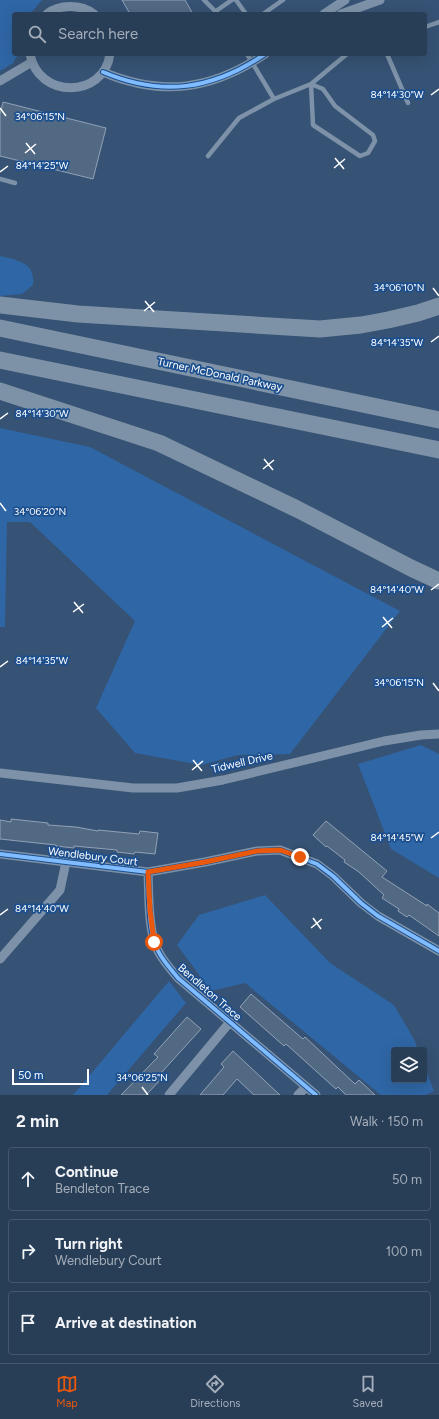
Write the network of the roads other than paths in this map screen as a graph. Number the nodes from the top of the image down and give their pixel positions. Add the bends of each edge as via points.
1 (204, 0) edge
2 (232, 0) edge
3 (236, 0) edge
4 (283, 0) edge
5 (344, 0) edge
6 (380, 0) edge
7 (363, 10) edge
8 (51, 12) edge
9 (91, 12) edge
10 (216, 12) edge
11 (218, 12) edge
12 (245, 12) edge
13 (266, 12) edge
14 (327, 12) edge
15 (352, 12) edge
16 (439, 22) edge
17 (427, 27) edge
18 (110, 56) edge
19 (248, 56) edge
20 (261, 56) edge
21 (345, 56) edge
22 (388, 56) edge
23 (31, 58) edge
24 (253, 62) junction
25 (103, 72) junction
26 (0, 81) edge
27 (311, 84) junction
28 (274, 99) junction
29 (408, 103) dead end
30 (208, 156) dead end
31 (0, 180) edge
32 (15, 183) dead end
33 (0, 305) edge
34 (439, 306) edge
35 (0, 328) edge
36 (0, 360) edge
37 (0, 391) edge
38 (439, 420) edge
39 (439, 450) edge
40 (439, 580) edge
41 (439, 734) edge
42 (0, 773) edge
43 (0, 854) edge
44 (66, 862) junction
45 (148, 872) junction
46 (439, 951) edge
47 (0, 959) edge
48 (230, 1022) junction
49 (306, 1087) junction
50 (169, 1095) edge
51 (298, 1095) edge
52 (316, 1095) edge

1 - 10 lane
2 - 11 lane
3 - 12 lane
4 - 13 lane
5 - 14 street
6 - 7 street
7 - 15 street
8 - 9 street via 62,7 76,6
16 - 17 lane
18 - 25 street
19 - 24 lane
20 - 24 street
21 - 27 lane
22 - 29 lane
23 - 25 street via 38,73 58,87 83,87
23 - 26 street
24 - 25 street via 219,79 167,87 147,86 121,80
24 - 28 lane
27 - 27 lane via 313,125 360,156 368,153 375,141 373,135 335,106 323,89
27 - 28 lane
28 - 30 lane via 239,118
31 - 32 lane
33 - 34 highway via 78,314 320,329 388,320
35 - 38 highway, Turner McDonald Parkway
36 - 39 highway
37 - 40 highway via 159,443
41 - 42 street, Tidwell Drive via 384,741 223,780 178,788 133,788
43 - 44 street, Wendlebury Court
44 - 45 street, Wendlebury Court
44 - 47 street via 60,890
45 - 46 street, Wendlebury Court via 257,851 280,850 317,864 378,916
45 - 48 street, Bendleton Trace via 154,942 161,955 178,978
48 - 49 street, Bendleton Trace
48 - 50 street
49 - 51 street
49 - 52 street, Bendleton Trace

